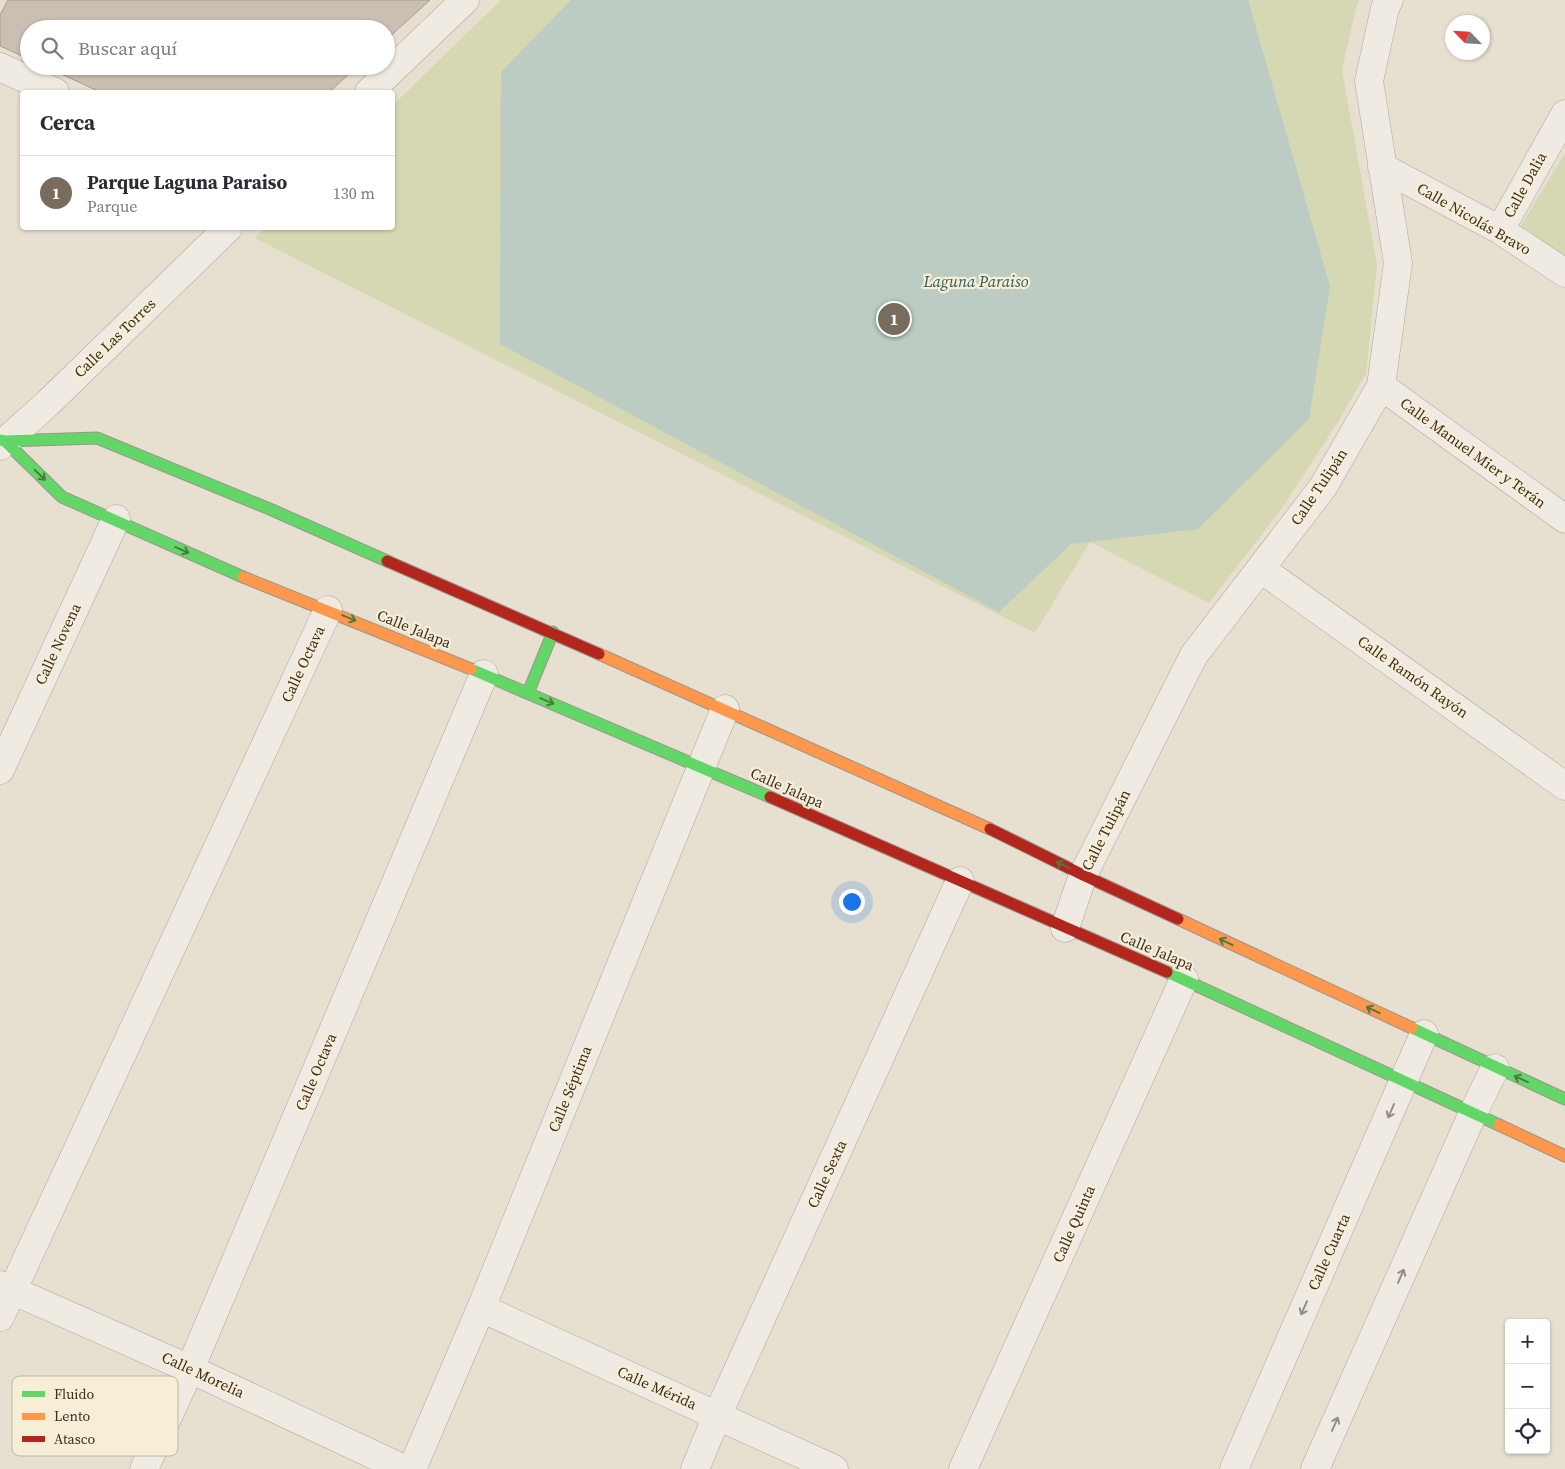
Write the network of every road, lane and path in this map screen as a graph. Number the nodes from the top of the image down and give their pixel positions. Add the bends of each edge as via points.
1 (466, 0) edge
2 (1389, 0) edge
3 (0, 67) edge
4 (395, 67) edge
5 (387, 75) edge
6 (51, 90) edge
7 (371, 90) edge
8 (1565, 114) edge
9 (1382, 167) junction
10 (226, 230) edge
11 (1500, 230) junction
12 (1565, 273) edge
13 (1382, 386) junction
14 (2, 442) edge
15 (116, 519) junction
16 (1565, 519) edge
17 (1261, 569) junction
18 (328, 610) junction
19 (552, 632) junction
20 (484, 674) junction
21 (528, 693) junction
22 (725, 709) junction
23 (702, 766) junction
24 (0, 770) edge
25 (1565, 786) edge
26 (1083, 875) junction
27 (960, 881) junction
28 (1065, 928) junction
29 (1184, 979) junction
30 (1424, 1034) junction
31 (1495, 1068) junction
32 (1404, 1081) junction
33 (1565, 1099) edge
34 (1473, 1113) junction
35 (1565, 1156) edge
36 (7, 1287) edge
37 (481, 1308) junction
38 (0, 1317) edge
39 (190, 1369) junction
40 (178, 1395) edge
41 (717, 1416) junction
42 (150, 1456) edge
43 (144, 1469) edge
44 (404, 1469) edge
45 (412, 1469) edge
46 (695, 1469) edge
47 (834, 1469) edge
48 (963, 1469) edge
49 (1234, 1469) edge
50 (1315, 1469) edge

1 - 4 street
2 - 9 street, Calle Tulipán via 1369,82
3 - 6 street
5 - 7 street
8 - 11 street, Calle Dalia
9 - 11 street, Calle Nicolás Bravo
9 - 13 street, Calle Tulipán via 1398,263
10 - 14 street, Calle Las Torres via 48,403
11 - 12 street, Calle Nicolás Bravo
13 - 16 street, Calle Manuel Mier y Terán
13 - 17 street, Calle Tulipán via 1323,487
14 -> 15 street, Calle Jalapa via 62,497
14 - 19 street via 97,438
15 -> 18 street, Calle Jalapa via 239,576
15 - 24 street, Calle Novena
17 - 25 street, Calle Ramón Rayón
17 - 26 street, Calle Tulipán via 1194,655
18 -> 20 street, Calle Jalapa
18 - 36 street, Calle Octava
19 - 21 street
19 - 22 street
20 - 21 street, Calle Jalapa
20 - 39 street, Calle Octava
21 -> 23 street, Calle Jalapa
22 - 23 street, Calle Séptima
26 -> 22 street via 987,827
23 - 27 street, Calle Jalapa
23 - 37 street, Calle Séptima
26 - 28 street, Calle Tulipán
30 -> 26 street
27 - 28 street, Calle Jalapa
27 - 41 street, Calle Sexta
28 - 29 street, Calle Jalapa
29 - 32 street, Calle Jalapa
29 - 48 street, Calle Quinta
30 - 31 street
30 - 32 street, Calle Cuarta
33 -> 31 street
31 - 34 street
32 - 34 street, Calle Jalapa
32 -> 49 street, Calle Cuarta
34 - 35 street, Calle Jalapa
50 -> 34 street
36 - 38 street, Calle Octava
36 - 39 street, Calle Morelia
37 - 41 street, Calle Mérida
37 - 45 street, Calle Séptima
39 - 40 street, Calle Octava
39 - 44 street, Calle Morelia
41 - 46 street, Calle Sexta
41 - 47 street, Calle Mérida
42 - 43 street, Calle Octava

